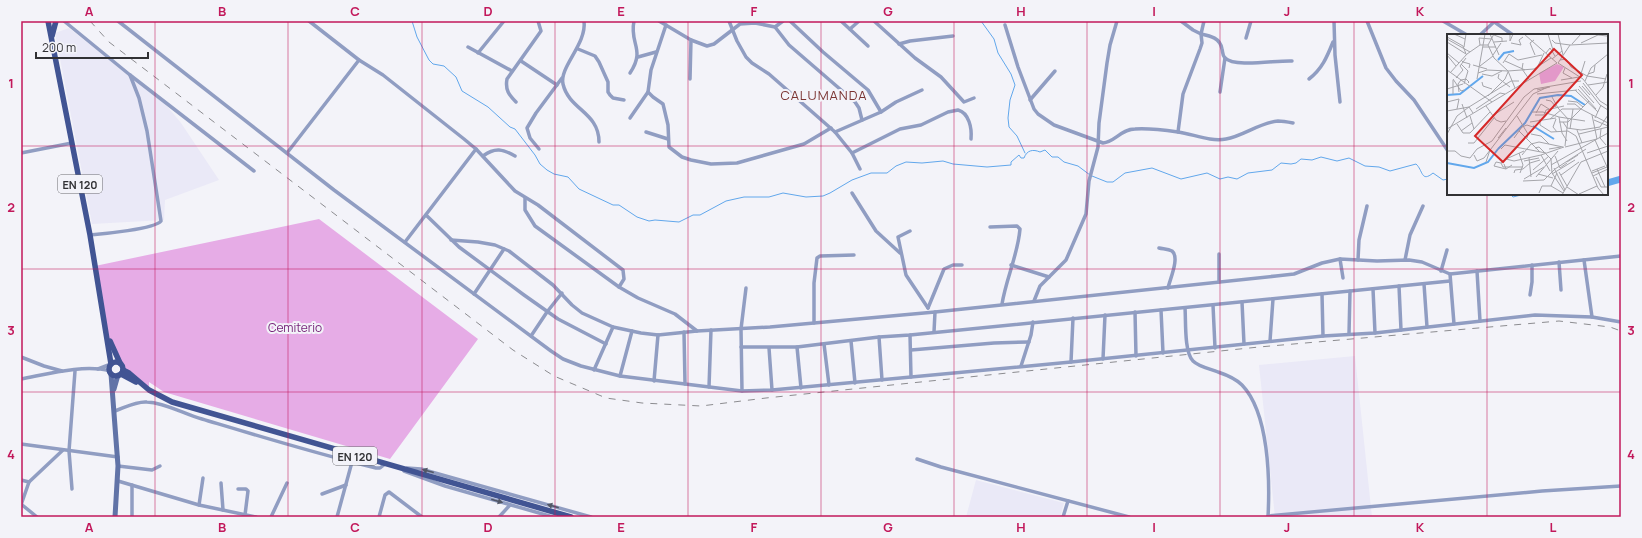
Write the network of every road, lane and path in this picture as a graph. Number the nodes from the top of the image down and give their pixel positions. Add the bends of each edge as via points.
1 (48, 21) edge
2 (56, 21) edge
3 (64, 21) edge
4 (118, 21) edge
5 (309, 21) edge
6 (504, 21) edge
7 (538, 21) edge
8 (584, 21) edge
9 (634, 21) edge
10 (660, 21) edge
11 (729, 21) edge
12 (783, 21) edge
13 (790, 21) edge
14 (841, 21) edge
15 (859, 21) edge
16 (874, 21) edge
17 (1117, 21) edge
18 (1182, 21) edge
19 (1204, 21) edge
20 (1251, 21) edge
21 (1334, 21) edge
22 (1367, 21) edge
23 (1443, 21) edge
24 (1494, 21) edge
25 (666, 25) junction
26 (1005, 25) dead end
27 (775, 27) junction
28 (732, 29) junction
29 (850, 29) junction
30 (1202, 34) junction
31 (1465, 34) edge
32 (1481, 34) edge
33 (1512, 34) edge
34 (953, 36) dead end
35 (52, 38) junction
36 (1246, 38) dead end
37 (691, 40) junction
38 (1334, 40) junction
39 (899, 44) junction
40 (468, 46) dead end
41 (868, 46) dead end
42 (578, 49) junction
43 (656, 52) junction
44 (478, 53) junction
45 (638, 57) junction
46 (1225, 58) junction
47 (359, 60) junction
48 (520, 61) junction
49 (1292, 61) dead end
50 (512, 71) junction
51 (1055, 71) dead end
52 (630, 73) dead end
53 (130, 75) junction
54 (562, 78) junction
55 (690, 79) dead end
56 (1309, 79) dead end
57 (557, 85) junction
58 (922, 90) dead end
59 (648, 92) junction
60 (1220, 92) dead end
61 (974, 98) dead end
62 (624, 100) dead end
63 (1030, 100) junction
64 (963, 101) junction
65 (516, 102) dead end
66 (1340, 102) dead end
67 (958, 110) junction
68 (881, 112) junction
69 (630, 118) dead end
70 (862, 120) junction
71 (1293, 123) dead end
72 (831, 128) junction
73 (646, 132) dead end
74 (835, 132) junction
75 (1178, 132) junction
76 (668, 139) junction
77 (971, 139) dead end
78 (1098, 141) junction
79 (599, 142) dead end
80 (72, 143) junction
81 (476, 149) junction
82 (539, 149) dead end
83 (1447, 149) edge
84 (21, 153) edge
85 (287, 153) junction
86 (852, 153) junction
87 (483, 156) junction
88 (515, 156) dead end
89 (860, 169) dead end
90 (254, 171) dead end
91 (852, 193) dead end
92 (526, 198) junction
93 (1367, 206) dead end
94 (1423, 206) dead end
95 (426, 215) junction
96 (990, 227) dead end
97 (910, 231) dead end
98 (90, 235) junction
99 (451, 240) junction
100 (405, 242) junction
101 (504, 248) junction
102 (1159, 248) dead end
103 (1447, 250) dead end
104 (900, 253) junction
105 (1219, 254) dead end
106 (854, 255) dead end
107 (1621, 256) edge
108 (1340, 259) junction
109 (1358, 260) junction
110 (1405, 260) junction
111 (1584, 260) junction
112 (1559, 262) junction
113 (962, 265) dead end
114 (1011, 265) junction
115 (1532, 265) junction
116 (490, 270) junction
117 (1441, 271) junction
118 (1476, 271) junction
119 (1450, 274) junction
120 (1049, 277) junction
121 (1343, 278) dead end
122 (1450, 281) junction
123 (1219, 282) junction
124 (1424, 284) junction
125 (1399, 286) junction
126 (619, 287) junction
127 (746, 288) dead end
128 (1168, 288) junction
129 (1373, 289) junction
130 (1561, 290) dead end
131 (1350, 291) junction
132 (562, 293) junction
133 (474, 294) junction
134 (1322, 294) junction
135 (1530, 295) dead end
136 (1273, 299) junction
137 (1034, 301) junction
138 (1242, 302) junction
139 (1002, 304) junction
140 (1213, 305) junction
141 (928, 308) junction
142 (1185, 308) junction
143 (1160, 310) junction
144 (547, 312) junction
145 (926, 312) junction
146 (935, 312) junction
147 (1135, 312) junction
148 (1105, 315) junction
149 (1592, 317) junction
150 (1073, 318) junction
151 (1480, 321) junction
152 (1033, 322) junction
153 (1621, 322) edge
154 (814, 323) junction
155 (1454, 324) junction
156 (613, 326) junction
157 (1427, 327) junction
158 (105, 329) junction
159 (741, 329) junction
160 (711, 330) junction
161 (1401, 330) junction
162 (697, 331) junction
163 (632, 332) junction
164 (684, 332) junction
165 (934, 332) junction
166 (1375, 332) junction
167 (1349, 334) junction
168 (658, 335) junction
169 (910, 335) junction
170 (531, 336) junction
171 (1322, 336) junction
172 (879, 337) junction
173 (851, 341) junction
174 (1270, 341) junction
175 (1029, 342) junction
176 (606, 344) junction
177 (824, 344) junction
178 (1244, 344) junction
179 (741, 347) junction
180 (797, 347) junction
181 (769, 348) junction
182 (1215, 348) junction
183 (911, 350) junction
184 (1188, 350) junction
185 (1163, 353) junction
186 (1136, 356) junction
187 (21, 357) edge
188 (1103, 359) junction
189 (1071, 362) junction
190 (120, 363) junction
191 (111, 364) junction
192 (1021, 366) junction
193 (97, 369) junction
194 (594, 370) junction
195 (65, 371) junction
196 (75, 371) junction
197 (110, 372) junction
198 (121, 373) junction
199 (620, 376) junction
200 (912, 377) junction
201 (21, 379) edge
202 (882, 380) junction
203 (654, 381) junction
204 (855, 383) junction
205 (685, 384) junction
206 (829, 386) junction
207 (709, 387) junction
208 (800, 388) junction
209 (772, 390) junction
210 (742, 391) junction
211 (113, 392) junction
212 (115, 411) junction
213 (21, 444) edge
214 (63, 450) junction
215 (69, 451) junction
216 (118, 457) junction
217 (917, 459) dead end
218 (352, 462) junction
219 (385, 464) junction
220 (118, 466) junction
221 (160, 466) dead end
222 (394, 467) junction
223 (203, 478) dead end
224 (21, 480) edge
225 (118, 481) junction
226 (29, 482) junction
227 (287, 482) dead end
228 (221, 483) dead end
229 (132, 485) junction
230 (346, 485) junction
231 (1621, 486) edge
232 (72, 489) dead end
233 (238, 489) dead end
234 (322, 494) dead end
235 (1068, 501) junction
236 (21, 505) edge
237 (199, 505) junction
238 (510, 505) junction
239 (222, 510) junction
240 (245, 515) junction
241 (37, 517) edge
242 (115, 517) edge
243 (132, 517) edge
244 (256, 517) edge
245 (271, 517) edge
246 (337, 517) edge
247 (379, 517) edge
248 (422, 517) edge
249 (499, 517) edge
250 (553, 517) edge
251 (571, 517) edge
252 (591, 517) edge
253 (1063, 517) edge
254 (1129, 517) edge
255 (1268, 517) edge

1 - 35 main road, EN 120
2 - 35 main road, EN 120
3 - 53 street
4 - 85 street
5 - 47 street
6 - 44 street
7 - 48 street via 541,31
8 - 42 street
9 - 45 street via 633,32
10 - 25 street
11 - 28 street
12 - 27 street
13 - 68 street via 868,90
14 - 29 street
15 - 29 street
16 - 39 street
17 - 78 street via 1107,63
18 - 30 street
19 - 30 street
20 - 36 street
21 - 38 street
22 - 83 street via 1386,68 1417,104
23 - 31 street
24 - 32 street
24 - 33 street
25 - 37 street
25 - 43 street
26 - 63 street
27 - 28 street via 746,23
27 - 70 street via 789,45 855,102
28 - 37 street via 710,46
28 - 72 street via 746,57 752,63 769,74
29 - 41 street
30 - 46 street via 1216,38 1220,42
30 - 75 street via 1202,43 1183,94
34 - 39 street
35 - 80 main road, EN 120
37 - 55 street
38 - 56 street via 1324,64
38 - 66 street
39 - 64 street via 942,77
40 - 44 street
42 - 54 street
42 - 62 street via 595,56 608,82 608,92 613,98
43 - 45 street
43 - 59 street
44 - 50 street
45 - 52 street
46 - 49 street via 1250,64
46 - 60 street
47 - 81 street via 383,75
47 - 85 street
48 - 50 street
48 - 57 street
50 - 65 street via 506,88
51 - 63 street
53 - 90 street
53 - 98 street via 147,131 161,221 157,225 132,230
54 - 57 street
54 - 79 street via 567,95 595,123
57 - 82 street via 527,128 530,138
58 - 68 street
59 - 69 street
59 - 76 street via 665,108
61 - 64 street via 968,102
63 - 78 street via 1034,110 1054,125
64 - 67 street
67 - 77 street via 970,123
67 - 86 street via 922,125 900,129
68 - 70 street
70 - 74 street
71 - 75 street via 1271,122 1236,136 1218,140
72 - 74 street
72 - 76 street via 804,144 726,164 711,164 682,157 671,150
73 - 76 street
74 - 86 street
75 - 78 street via 1133,129 1120,133 1108,142
78 - 120 street via 1098,152 1089,178 1087,208 1082,226 1064,264
80 - 84 street
80 - 98 main road, EN 120
81 - 87 street
81 - 95 street
85 - 100 street
86 - 89 street
87 - 88 street via 495,150 504,150
87 - 92 street via 515,191
91 - 104 street via 876,231
92 - 126 street via 525,210 535,226
92 - 126 street via 623,270 624,279
93 - 109 street via 1360,234
94 - 110 street via 1410,235
95 - 99 street
95 - 100 street
96 - 114 street via 1019,227
97 - 104 street via 898,236
98 - 158 main road, EN 120
99 - 101 street via 495,244
99 - 116 street
100 - 133 street
101 - 116 street
101 - 132 street
102 - 128 street via 1176,256
103 - 117 street
104 - 141 street via 906,275
105 - 123 street
106 - 154 street via 817,258
107 - 111 street
108 - 109 street
108 - 121 street
108 - 123 street via 1294,274
109 - 110 street
110 - 117 street via 1422,262
111 - 112 street
111 - 149 street
112 - 115 street
112 - 130 street
113 - 141 street via 944,269
114 - 120 street
114 - 139 street
115 - 118 street
115 - 135 street
116 - 133 street
116 - 144 street
117 - 119 street
118 - 119 street
118 - 151 street
119 - 122 street
120 - 137 street via 1040,286
122 - 124 street
122 - 155 street
123 - 128 street
124 - 125 street
124 - 157 street
125 - 129 street
125 - 161 street
126 - 162 street via 675,314
127 - 159 street
128 - 137 street
129 - 131 street
129 - 166 street
131 - 134 street
131 - 167 street
132 - 144 street
132 - 156 street via 582,313
133 - 170 street
134 - 136 street
134 - 171 street
136 - 138 street
136 - 174 street
137 - 139 street
138 - 140 street
138 - 178 street
139 - 146 street
140 - 142 street
140 - 182 street
141 - 145 street
142 - 143 street
142 - 184 street
143 - 147 street
143 - 185 street
144 - 170 street
144 - 176 street
145 - 146 street
145 - 154 street
146 - 165 street
147 - 148 street
147 - 186 street
148 - 150 street
148 - 188 street
149 - 151 street via 1535,315
149 - 153 street
150 - 152 street
150 - 189 street
151 - 155 street
152 - 165 street
152 - 175 street
154 - 159 street
155 - 157 street
156 - 163 street
156 - 176 street
157 - 161 street
158 - 190 main road, EN 120
158 - 191 main road, EN 120
159 - 160 street
159 - 179 street
160 - 162 street
160 - 207 street
161 - 166 street
162 - 164 street
163 - 168 street
163 - 199 street
164 - 168 street
164 - 205 street
165 - 169 street
166 - 167 street
167 - 171 street
168 - 203 street
169 - 172 street
169 - 183 street
170 - 194 street via 563,359
171 - 174 street
172 - 173 street
172 - 202 street
173 - 177 street
173 - 204 street
174 - 178 street
175 - 183 street
175 - 192 street
176 - 194 street
177 - 180 street
177 - 206 street
178 - 182 street
179 - 181 street
179 - 210 street
180 - 181 street
180 - 208 street
181 - 209 street
182 - 184 street
183 - 200 street
184 - 185 street
184 - 255 street via 1192,361 1231,377 1241,384 1251,395 1258,409 1268,471
185 - 186 street
186 - 188 street
187 - 195 street
188 - 189 street
189 - 192 street
190 - 191 main road
190 - 198 main road, EN 120
191 - 193 street
191 - 197 main road, EN 120
192 - 200 street
193 - 196 street
193 - 197 street
194 - 199 street
195 - 196 street
195 - 201 street
196 - 215 street
197 - 198 main road, EN 120
197 - 211 street
198 - 211 street
198 - 219 main road, EN 120 via 129,373 155,394 172,402
199 - 203 street
200 - 202 street
202 - 204 street
203 - 205 street
204 - 206 street
205 - 207 street
206 - 208 street
207 - 210 street
208 - 209 street
209 - 210 street
211 - 212 street
212 - 216 street
212 - 218 street via 146,402 157,404
213 - 214 street
214 - 215 street
214 - 226 street
215 - 216 street
215 - 232 street
216 - 220 street
217 - 235 street
218 - 219 street via 376,468
218 - 230 street
219 - 222 main road, EN 120
220 - 221 street via 152,470
220 - 225 street
222 -> 238 street via 416,477
222 - 251 main road, EN 120
252 -> 222 street via 421,469
223 - 237 street
224 - 226 street
225 - 229 street
225 - 242 street
226 - 236 street
227 - 245 street
228 - 239 street
229 - 237 street
229 - 243 street
230 - 234 street
230 - 246 street
231 - 255 street via 1542,490
233 - 240 street via 248,491
235 - 253 street
235 - 254 street
236 - 241 street
237 - 239 street
238 - 249 street
238 - 250 street
239 - 240 street
240 - 244 street
247 - 248 street via 385,495 389,492

